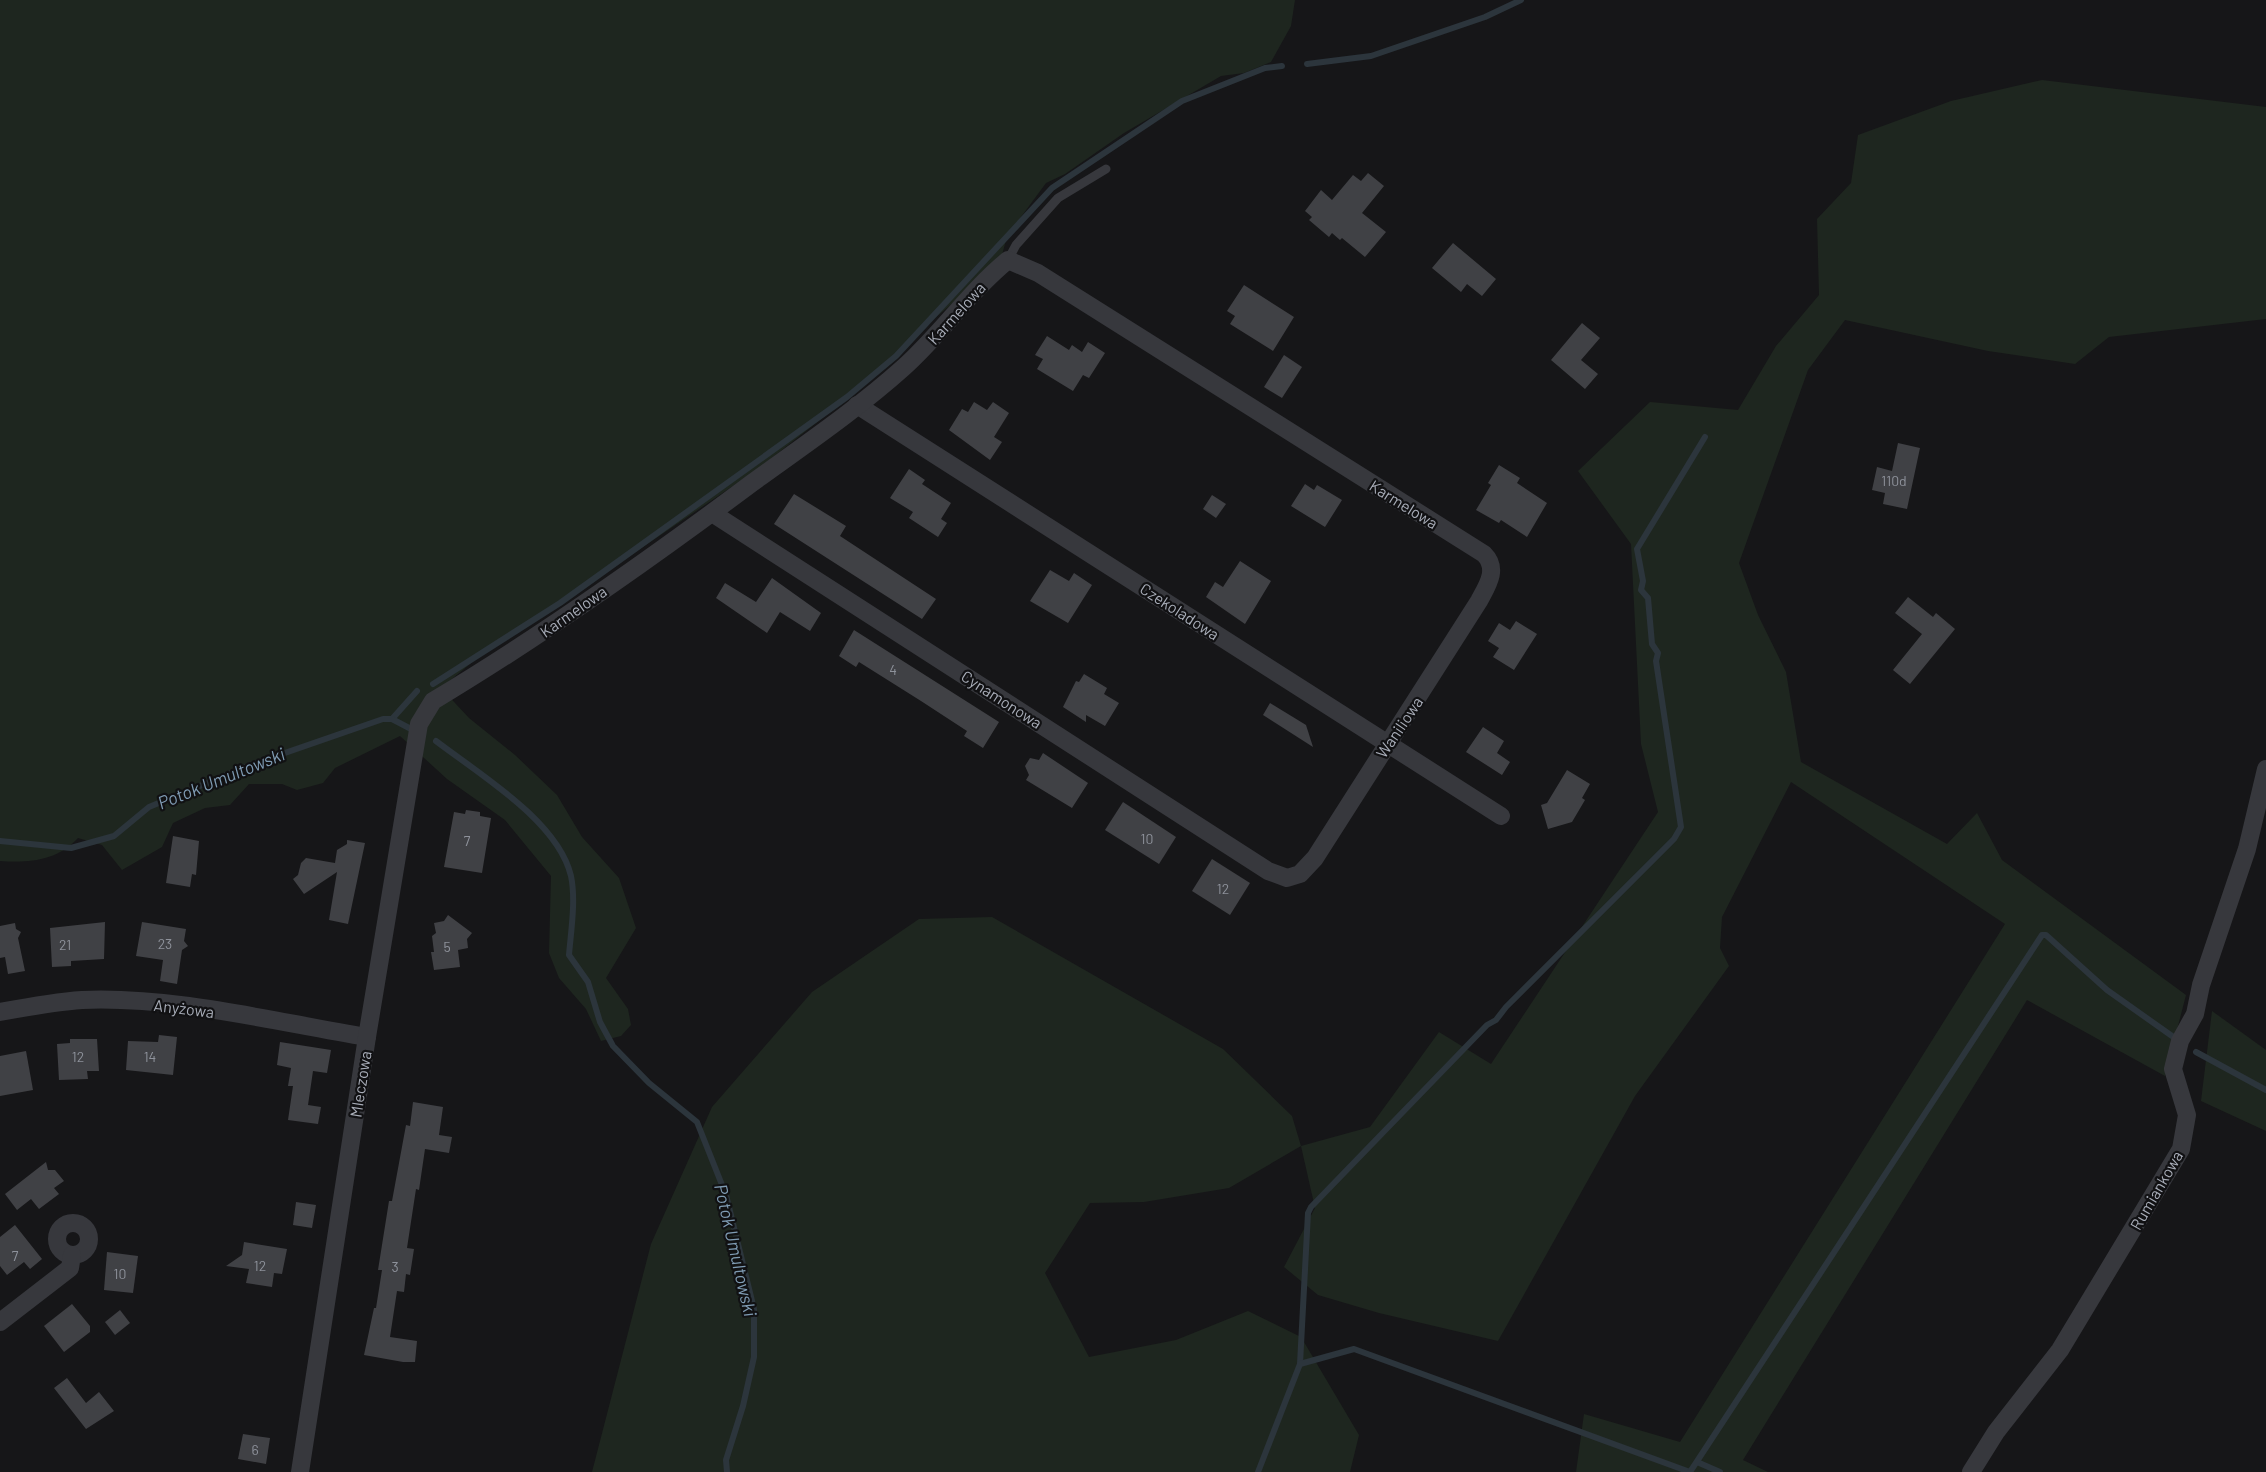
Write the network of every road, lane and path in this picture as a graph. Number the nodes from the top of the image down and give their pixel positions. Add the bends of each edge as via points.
1 (1106, 169) dead end
2 (1008, 260) junction
3 (857, 405) junction
4 (712, 513) junction
5 (1492, 569) joint
6 (433, 701) joint
7 (1389, 745) junction
8 (2266, 769) edge
9 (1501, 816) dead end
10 (1294, 878) joint
11 (0, 1012) edge
12 (367, 1037) junction
13 (72, 1255) dead end
14 (0, 1322) edge
15 (300, 1472) edge
16 (1971, 1472) edge

1 - 2 lane via 1058,198 1016,245
2 - 3 street, Karmelowa via 933,339
2 - 5 street, Karmelowa via 1038,273 1474,548 1490,560
3 - 4 street, Karmelowa
3 - 7 street, Czekoladowa
4 - 6 street, Karmelowa via 526,644
4 - 10 street, Cynamonowa via 1276,876
5 - 7 street, Waniliowa via 1479,601
6 - 12 street, Mleczowa via 419,724
7 - 9 street, Czekoladowa
7 - 10 street, Waniliowa via 1315,858
8 - 16 street, Rumiankowa via 2247,849 2195,1014 2180,1041 2173,1069 2187,1115 2181,1149 2060,1350 1996,1432
11 - 12 street, Anyżowa via 60,1002 117,1000 197,1008
12 - 15 street, Mleczowa
13 - 14 street via 70,1268

